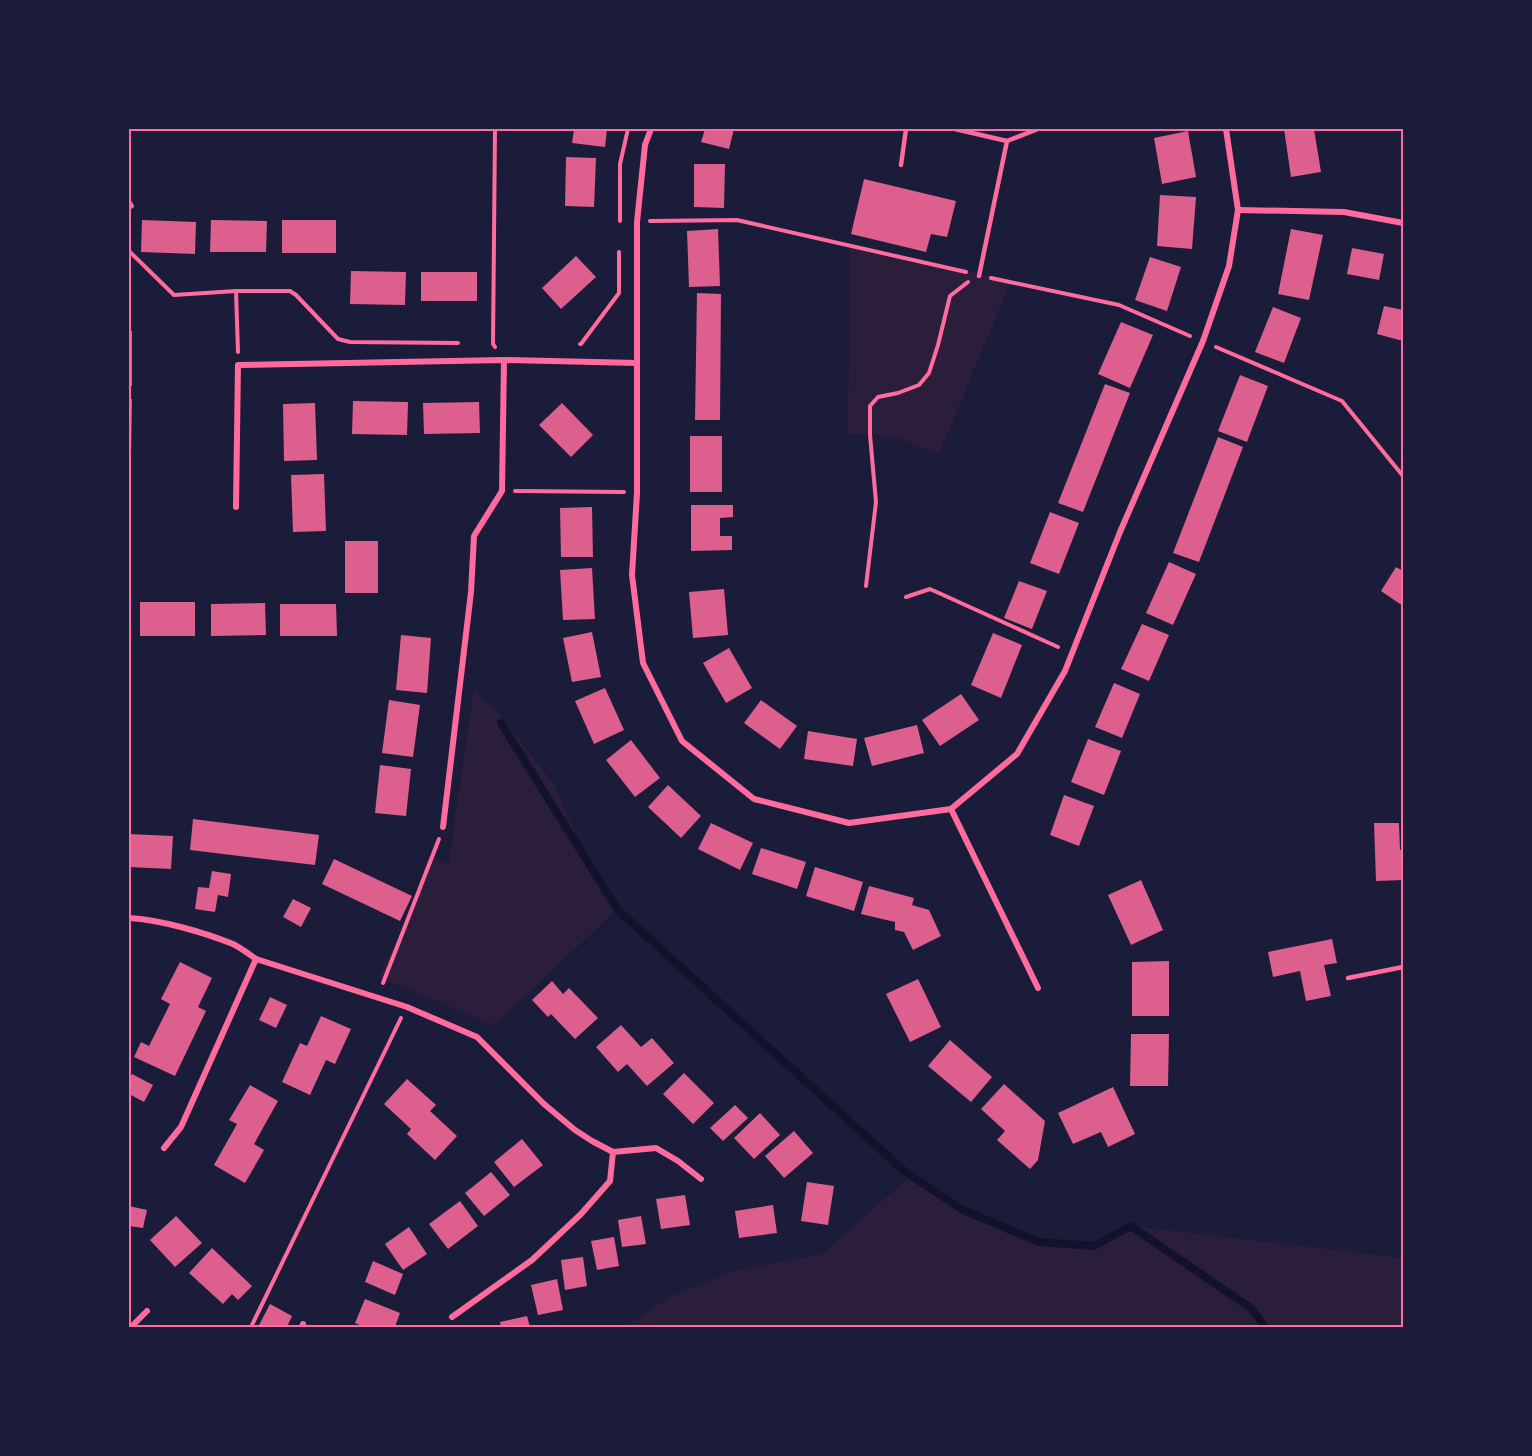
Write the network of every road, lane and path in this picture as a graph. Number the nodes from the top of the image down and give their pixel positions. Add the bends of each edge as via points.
1 (495, 129) edge
2 (628, 129) edge
3 (651, 129) edge
4 (906, 129) edge
5 (955, 129) edge
6 (1038, 129) edge
7 (1226, 129) edge
8 (1007, 141) junction
9 (901, 165) dead end
10 (129, 201) edge
11 (129, 208) edge
12 (1238, 210) junction
13 (637, 222) junction
14 (620, 223) dead end
15 (1403, 223) edge
16 (620, 246) dead end
17 (129, 251) edge
18 (979, 276) junction
19 (237, 291) junction
20 (1203, 341) junction
21 (469, 344) dead end
22 (493, 344) junction
23 (504, 344) dead end
24 (570, 344) dead end
25 (504, 360) junction
26 (637, 363) junction
27 (238, 365) junction
28 (1403, 476) edge
29 (502, 491) junction
30 (637, 493) junction
31 (236, 507) dead end
32 (866, 586) dead end
33 (906, 597) dead end
34 (1072, 654) junction
35 (951, 809) junction
36 (443, 827) joint
37 (129, 918) edge
38 (256, 959) junction
39 (1403, 967) edge
40 (1348, 978) dead end
41 (1038, 988) dead end
42 (377, 997) junction
43 (407, 1007) junction
44 (164, 1148) dead end
45 (613, 1152) junction
46 (701, 1179) dead end
47 (147, 1311) dead end
48 (452, 1317) dead end
49 (131, 1327) edge
50 (250, 1327) edge

1 - 22 path
2 - 14 path via 620,164
3 - 13 street via 645,145
4 - 9 lane
5 - 8 lane
6 - 8 lane
7 - 12 street
8 - 18 lane
10 - 11 path
12 - 15 street via 1344,212
12 - 20 street via 1230,266
13 - 18 path via 737,220
13 - 26 street
16 - 24 path via 619,293 581,344
17 - 19 path via 174,295
18 - 20 path via 1119,305
18 - 32 path via 950,296 938,345 919,385 878,398 870,406 876,502
19 - 21 path via 290,291 338,339 350,342
19 - 27 path
20 - 28 path via 1342,401
20 - 34 street
22 - 23 path
22 - 25 path
25 - 26 street
25 - 27 street
25 - 29 street
26 - 30 street
27 - 31 street
29 - 30 path
29 - 36 street via 474,536
30 - 35 street via 632,575 643,663 682,741 754,799 775,805 849,823
33 - 34 path via 930,589
34 - 35 street via 1017,754
35 - 41 street
36 - 42 path
37 - 38 street via 189,929 235,945
38 - 42 street
38 - 44 street via 182,1127
39 - 40 lane
42 - 43 street
43 - 45 street via 477,1037 544,1104 575,1130
43 - 50 path
45 - 46 street via 656,1149
45 - 48 street via 610,1181 581,1214 532,1260
47 - 49 street

